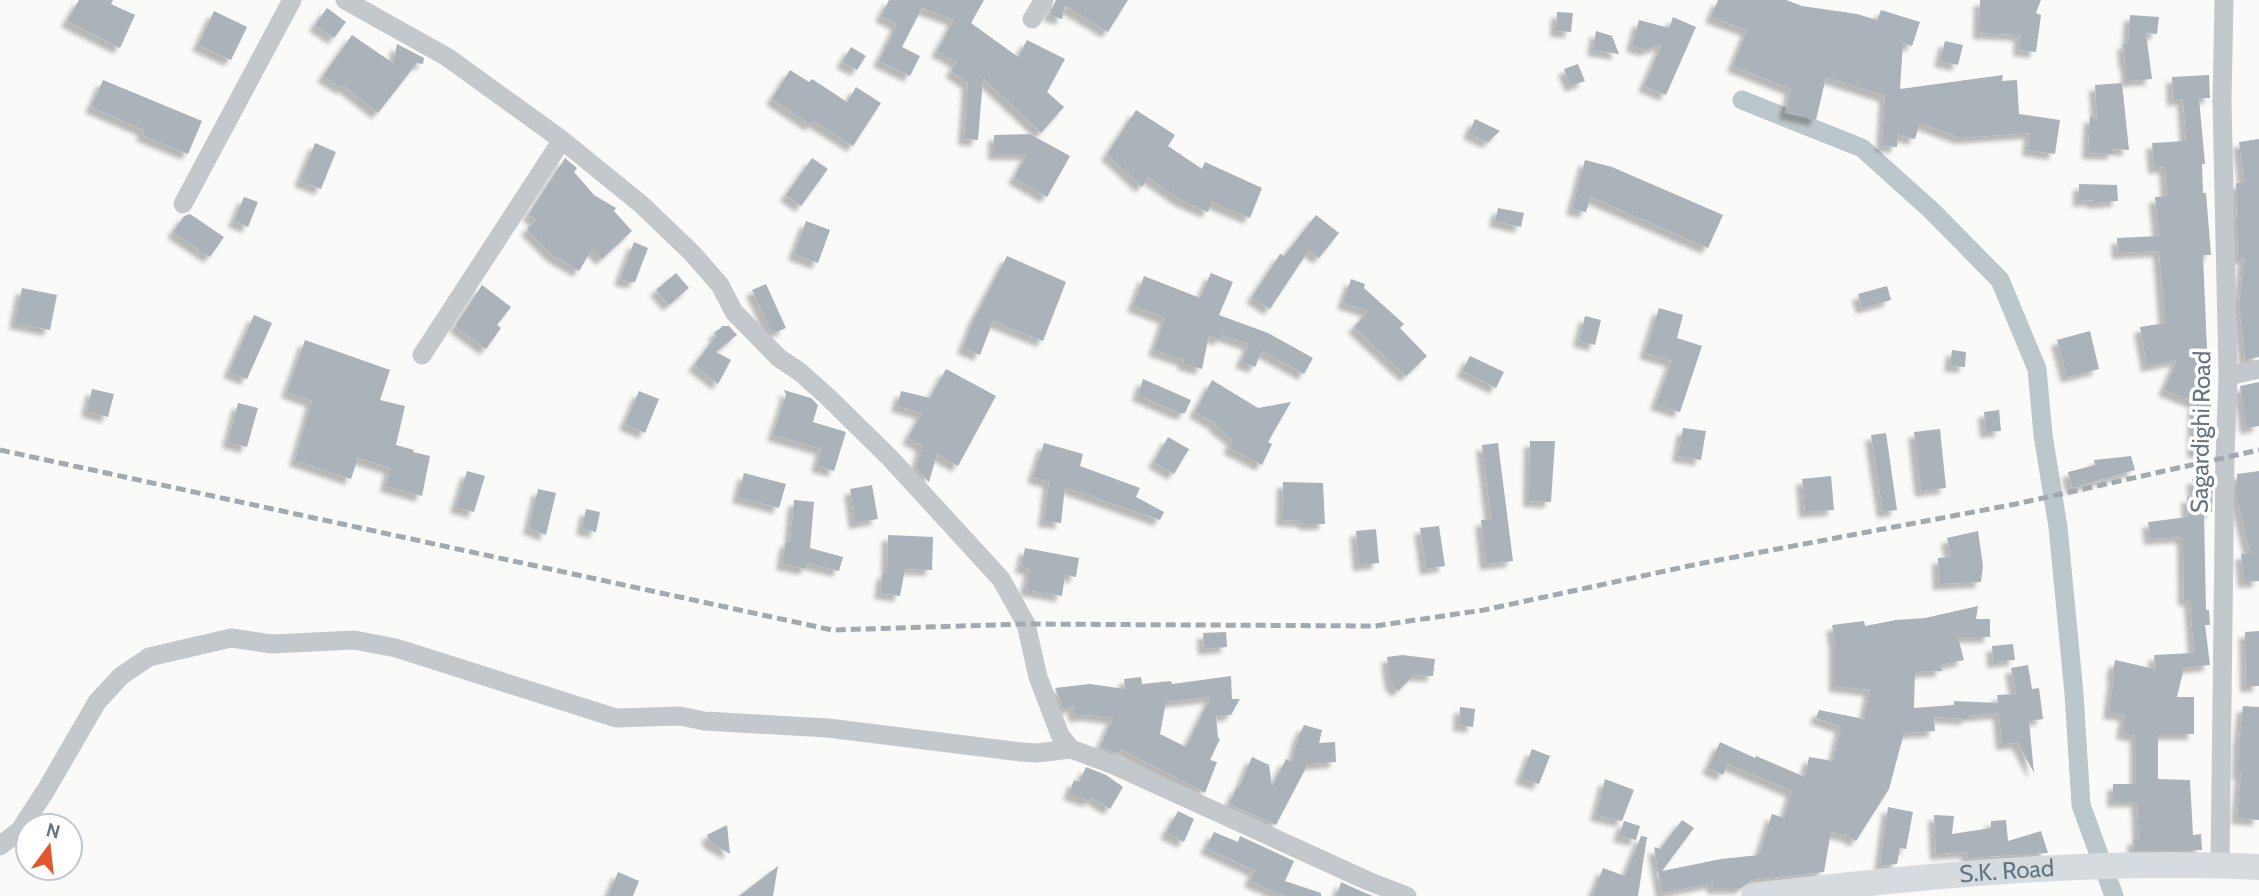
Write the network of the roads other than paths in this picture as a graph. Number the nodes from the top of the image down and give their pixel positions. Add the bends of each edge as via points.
1 (292, 0) edge
2 (345, 0) edge
3 (1044, 0) edge
4 (2224, 0) edge
5 (1032, 19) dead end
6 (562, 140) junction
7 (183, 204) dead end
8 (422, 355) dead end
9 (2259, 369) edge
10 (2228, 376) junction
11 (1071, 748) junction
12 (0, 846) edge
13 (2220, 865) junction
14 (2259, 867) edge
15 (1860, 889) edge
16 (1407, 896) edge
17 (1754, 896) edge

1 - 7 street
2 - 6 street via 447,57
3 - 5 street
4 - 10 street, Sagardighi Road
6 - 8 street
6 - 11 street via 692,253 720,285 734,312 881,449 1001,579 1026,624 1038,677 1060,735
9 - 10 street
10 - 13 street, Sagardighi Road
11 - 12 street via 1021,752 828,728 680,716 617,718 396,648 354,640 272,644 231,638 149,657 121,677 97,702 20,830
11 - 16 street
13 - 14 main road, S.K. Road
13 - 15 main road, S.K. Road via 2036,867
15 - 17 main road, S.K. Road

